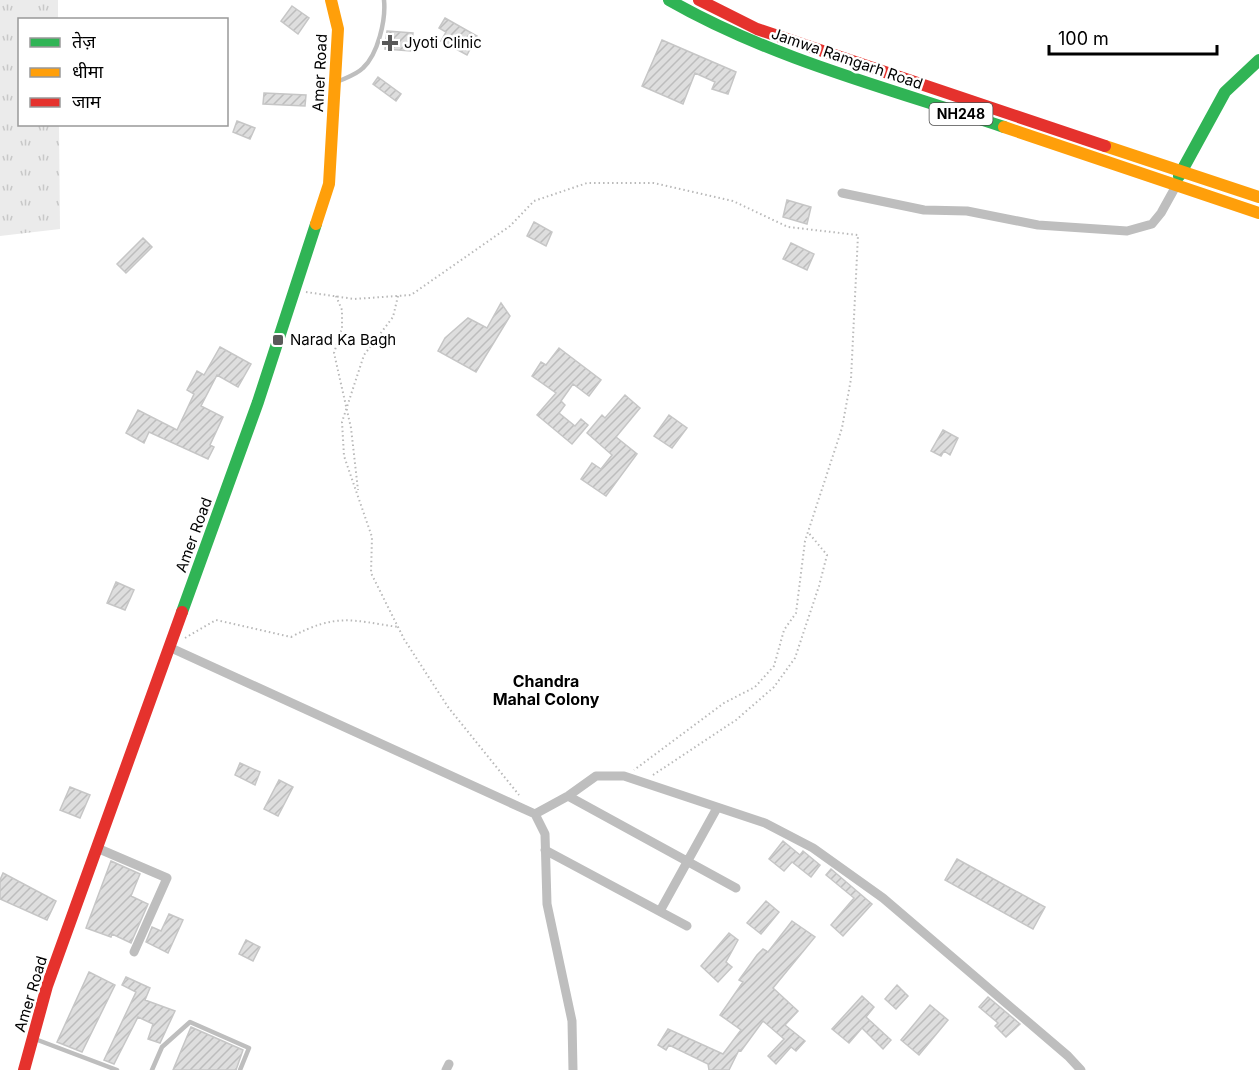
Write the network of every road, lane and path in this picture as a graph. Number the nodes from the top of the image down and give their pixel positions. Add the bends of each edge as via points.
1 (331, 0) edge
2 (384, 0) edge
3 (669, 0) edge
4 (699, 0) edge
5 (1259, 60) edge
6 (335, 83) junction
7 (1180, 171) junction
8 (1176, 186) junction
9 (842, 193) dead end
10 (1259, 197) edge
11 (1259, 213) edge
12 (294, 290) junction
13 (336, 296) junction
14 (398, 296) junction
15 (346, 409) junction
16 (359, 494) junction
17 (808, 532) junction
18 (399, 627) junction
19 (169, 647) junction
20 (624, 776) junction
21 (643, 781) junction
22 (568, 796) junction
23 (520, 797) dead end
24 (717, 808) junction
25 (535, 814) junction
26 (97, 848) junction
27 (545, 850) junction
28 (687, 861) junction
29 (736, 888) dead end
30 (660, 911) junction
31 (687, 926) dead end
32 (134, 952) dead end
33 (33, 1038) junction
34 (24, 1070) edge
35 (117, 1070) edge
36 (152, 1070) edge
37 (240, 1070) edge
38 (573, 1070) edge
39 (1081, 1070) edge

1 - 6 main road, Amer Road via 338,29
2 - 6 lane via 384,19 368,61 356,73
3 - 8 main road, Jamwa Ramgarh Road / NH248 via 760,45
4 - 7 main road, Jamwa Ramgarh Road / NH248 via 757,29
5 - 7 main road via 1225,92
6 - 12 main road, Amer Road via 329,184
7 - 8 main road
7 - 10 main road, Jamwa Ramgarh Road / NH248
8 - 9 street via 1152,224 1127,231 1038,225 967,211 924,210
8 - 11 main road, Jamwa Ramgarh Road / NH248
12 - 13 path
12 - 19 main road, Amer Road via 258,402
13 - 14 path
13 - 15 path via 342,319 334,353
14 - 15 path via 393,317 364,355
14 - 17 path via 411,295 474,252 510,226 534,201 587,183 654,183 733,201 788,227 858,235 851,379 842,428
15 - 16 path
15 - 16 path via 342,422 344,456
16 - 18 path via 372,537 371,573
17 - 20 path via 796,613 784,630 774,666 754,687 724,703
17 - 21 path via 827,555 795,658 774,687 736,720
18 - 19 path via 341,619 316,624 291,637 216,620
18 - 23 path via 448,707
19 - 25 street
19 - 26 main road, Amer Road
20 - 21 street
20 - 22 street via 596,776
21 - 24 street
22 - 25 street
22 - 28 street
24 - 28 street
24 - 39 street via 765,823 806,844 883,898
25 - 27 street via 545,834
26 - 32 street via 168,878
26 - 33 main road, Amer Road via 47,986
27 - 30 street
27 - 38 street via 547,904 572,1021
28 - 29 street
28 - 30 street
30 - 31 street
33 - 34 main road, Amer Road
33 - 35 lane
36 - 37 lane via 162,1047 190,1022 249,1048

